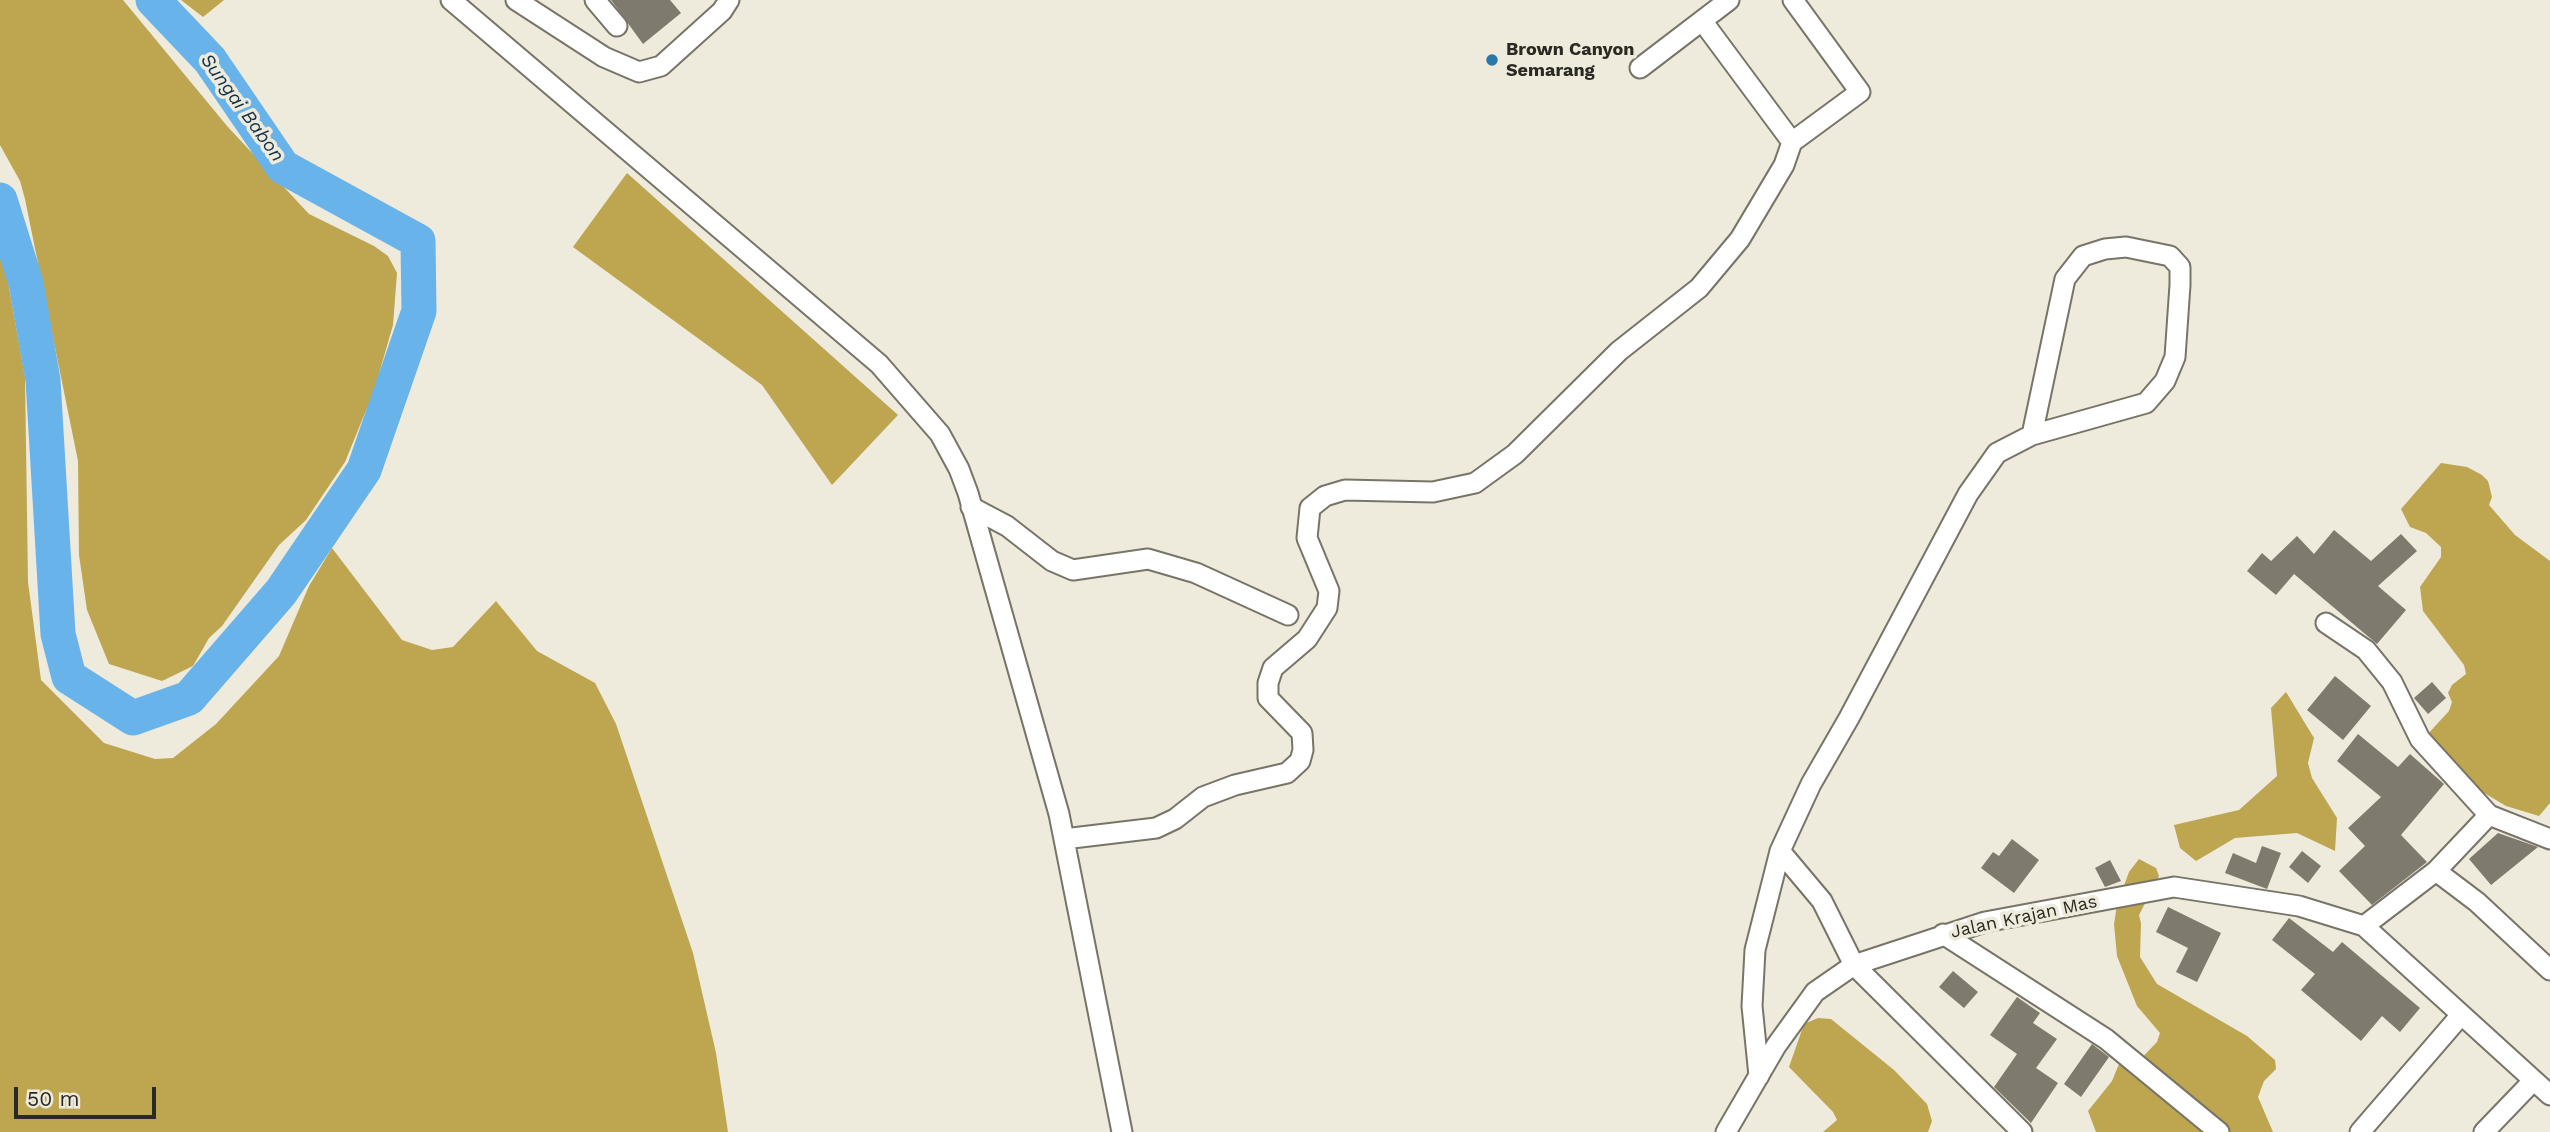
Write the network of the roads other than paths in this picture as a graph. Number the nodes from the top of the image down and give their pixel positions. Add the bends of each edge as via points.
1 (451, 0) edge
2 (516, 0) edge
3 (595, 0) edge
4 (729, 0) edge
5 (1729, 0) edge
6 (1793, 0) edge
7 (1703, 22) junction
8 (617, 26) dead end
9 (1640, 68) dead end
10 (1792, 142) junction
11 (2032, 435) junction
12 (971, 507) junction
13 (1288, 615) dead end
14 (2326, 623) dead end
15 (2489, 815) junction
16 (1064, 839) junction
17 (2550, 839) edge
18 (1780, 851) junction
19 (2437, 872) junction
20 (2364, 926) junction
21 (1943, 934) junction
22 (1854, 965) junction
23 (2550, 970) edge
24 (2461, 1015) junction
25 (1759, 1076) junction
26 (2532, 1081) junction
27 (2550, 1095) edge
28 (1729, 1131) edge
29 (1122, 1132) edge
30 (2022, 1132) edge
31 (2219, 1132) edge
32 (2360, 1132) edge
33 (2484, 1132) edge

1 - 12 street via 879,364 940,434 959,469
2 - 4 street via 604,57 639,72 661,66
3 - 8 street
5 - 7 street
6 - 10 street via 1860,92
7 - 9 street
7 - 10 street
10 - 16 street via 1758,211 1699,288 1619,351 1498,468 1475,483 1454,489 1345,490 1325,496 1310,508 1307,538 1329,592 1327,608 1307,639 1273,668 1268,683 1268,698 1302,733 1300,761 1287,773 1203,797 1156,828
11 - 11 street via 2065,279 2083,256 2105,249 2126,247 2170,256 2180,267 2180,285 2175,356 2165,381 2146,402
11 - 18 street via 1997,453 1968,494 1811,784
12 - 13 street via 1073,570 1148,559 1196,573
12 - 16 street
14 - 15 street via 2366,650 2392,682 2420,739
15 - 17 street
15 - 19 street
16 - 29 street
18 - 22 street via 1822,901
18 - 25 street via 1755,950 1752,1006
19 - 20 street
19 - 23 street via 2477,902
20 - 21 street, Jalan Krajan Mas via 2299,906 2174,887
20 - 24 street
21 - 22 street, Jalan Krajan Mas
21 - 31 street via 2106,1040
22 - 25 street, Jalan Krajan Mas via 1815,992
22 - 30 street
24 - 26 street
24 - 32 street
25 - 28 street, Jalan Krajan Mas
26 - 27 street
26 - 33 street

